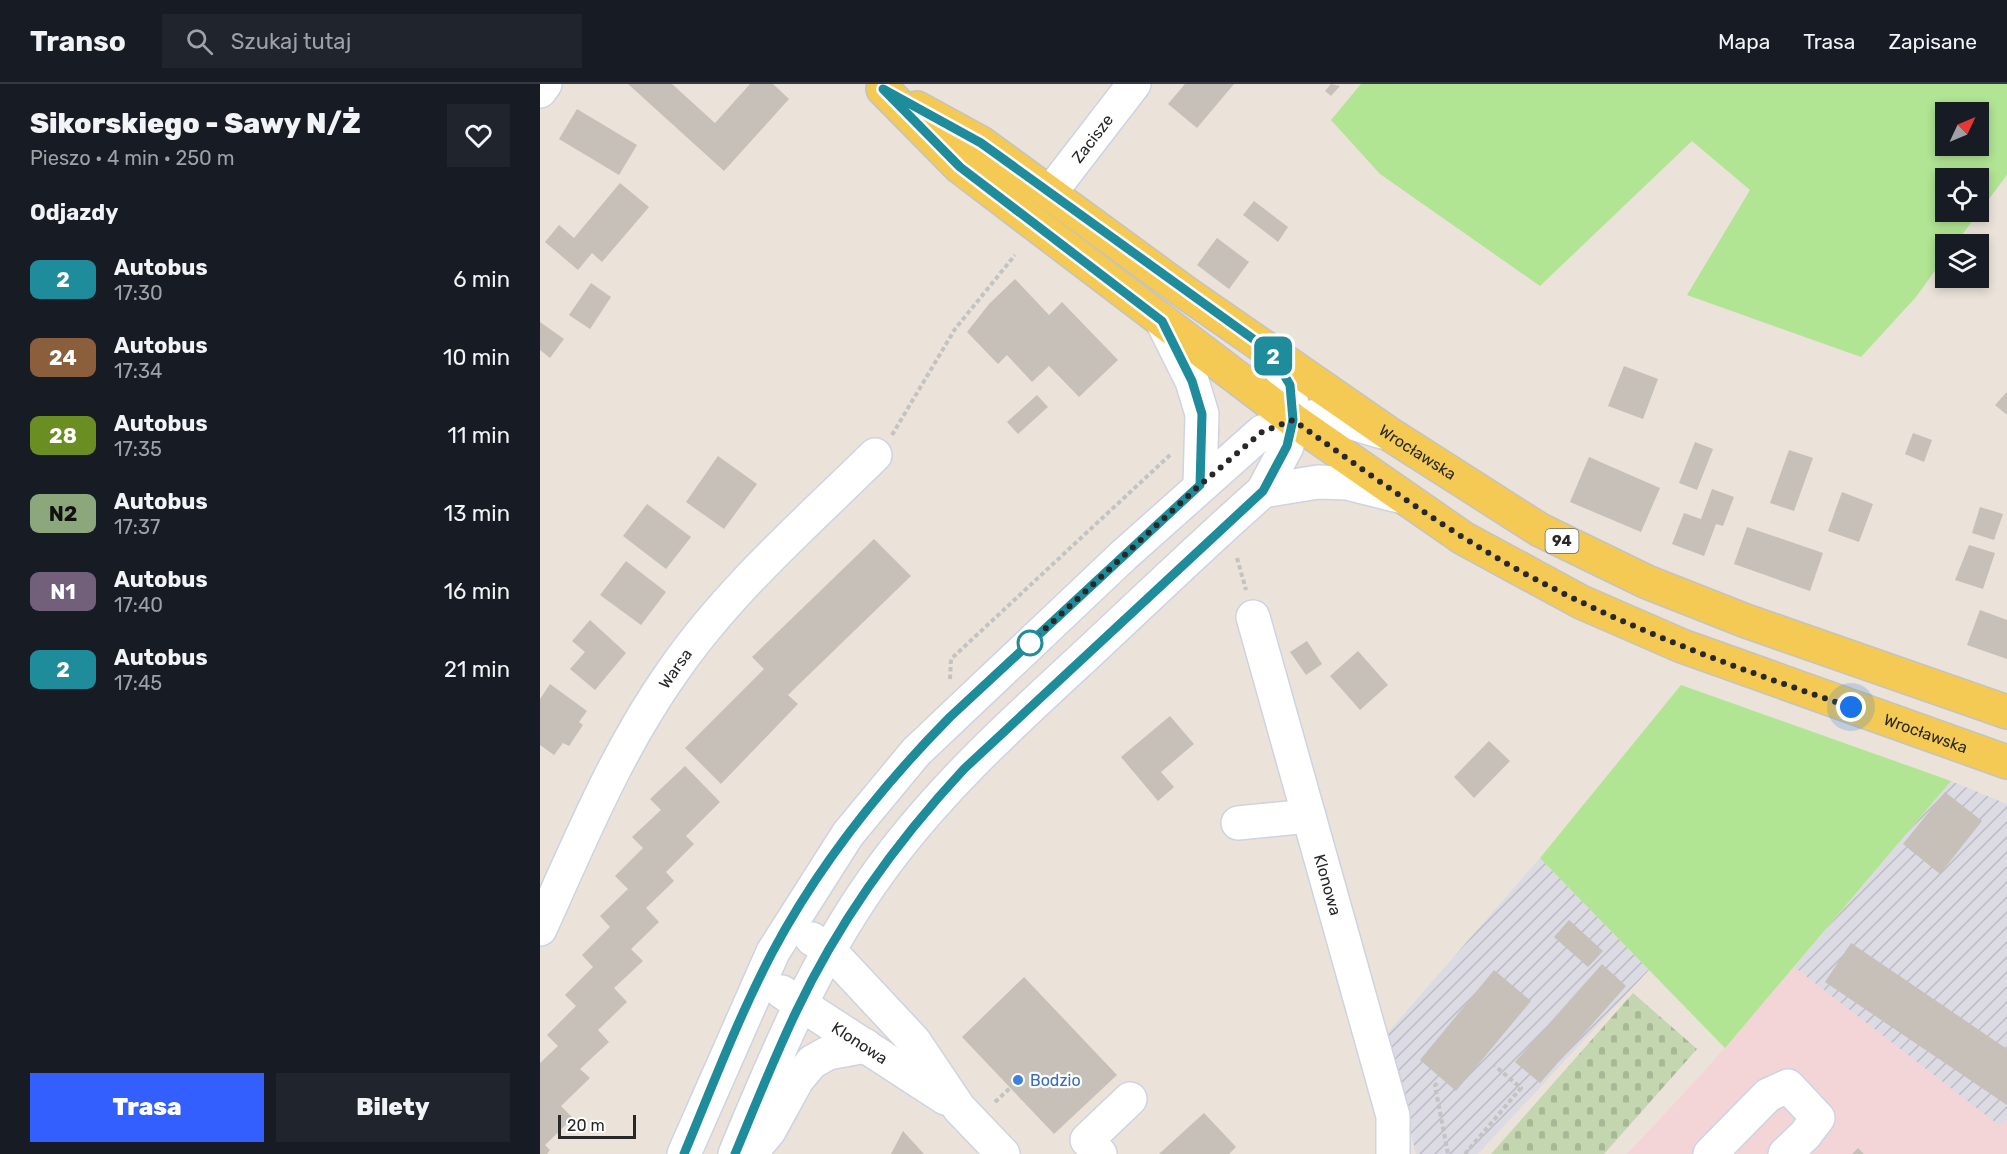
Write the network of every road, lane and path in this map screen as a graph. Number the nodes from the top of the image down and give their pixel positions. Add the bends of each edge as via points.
1 (545, 84) edge
2 (1134, 84) edge
3 (879, 86) edge
4 (540, 91) edge
5 (1050, 193) junction
6 (1015, 255) dead end
7 (1162, 321) junction
8 (1270, 351) junction
9 (1293, 420) junction
10 (1391, 435) junction
11 (875, 455) joint
12 (1170, 455) dead end
13 (1200, 485) junction
14 (1263, 491) junction
15 (1403, 497) junction
16 (1253, 617) dead end
17 (951, 659) dead end
18 (2007, 712) edge
19 (2007, 762) edge
20 (1309, 816) junction
21 (1238, 823) dead end
22 (789, 925) junction
23 (540, 929) edge
24 (829, 950) junction
25 (760, 977) junction
26 (800, 1003) junction
27 (866, 1046) junction
28 (1495, 1066) dead end
29 (1437, 1083) dead end
30 (1010, 1088) dead end
31 (1130, 1099) dead end
32 (995, 1102) dead end
33 (959, 1108) junction
34 (684, 1154) edge
35 (735, 1154) edge
36 (750, 1154) edge
37 (1003, 1154) edge
38 (1100, 1154) edge
39 (1393, 1154) edge
40 (1448, 1154) edge
41 (1465, 1154) edge
42 (1710, 1154) edge
43 (1785, 1154) edge

1 - 4 street
2 - 5 street, Zacisze
3 - 5 main road, Wrocławska / 94 via 981,143
3 - 7 main road, Wrocławska / 94 via 960,167
5 - 8 main road, Wrocławska / 94
6 - 11 path via 955,329 889,440
7 - 9 main road, Wrocławska / 94
7 - 13 street via 1192,381 1202,414
8 - 9 street via 1290,385
8 - 10 main road, Wrocławska / 94
9 - 10 street via 1317,416
9 - 13 street via 1262,432
9 - 14 street via 1287,446
9 - 15 main road, Wrocławska / 94
10 - 18 main road, Wrocławska / 94 via 1540,530 1647,582 1746,621
11 - 23 street, Warsa via 736,592 674,669 637,725
12 - 17 path
13 - 22 street via 916,752 848,834
14 - 15 street via 1318,482 1347,483
14 - 24 street via 964,769 871,883
15 - 19 main road, Wrocławska / 94 via 1463,538 1581,603 1740,669
16 - 20 street, Klonowa
20 - 21 street
20 - 39 street, Klonowa via 1394,1116
22 - 24 street, Klonowa
22 - 25 street
24 - 26 street
24 - 33 street, Klonowa via 914,1041
25 - 26 street, Klonowa
25 - 34 street
26 - 27 street, Klonowa
26 - 35 street
27 - 33 street, Klonowa
27 - 36 street via 828,1053 812,1062
28 - 41 path via 1521,1088
29 - 40 path via 1434,1086
30 - 32 path
31 - 38 street via 1087,1140
33 - 37 street, Klonowa
42 - 43 street via 1768,1095 1788,1086 1818,1118

